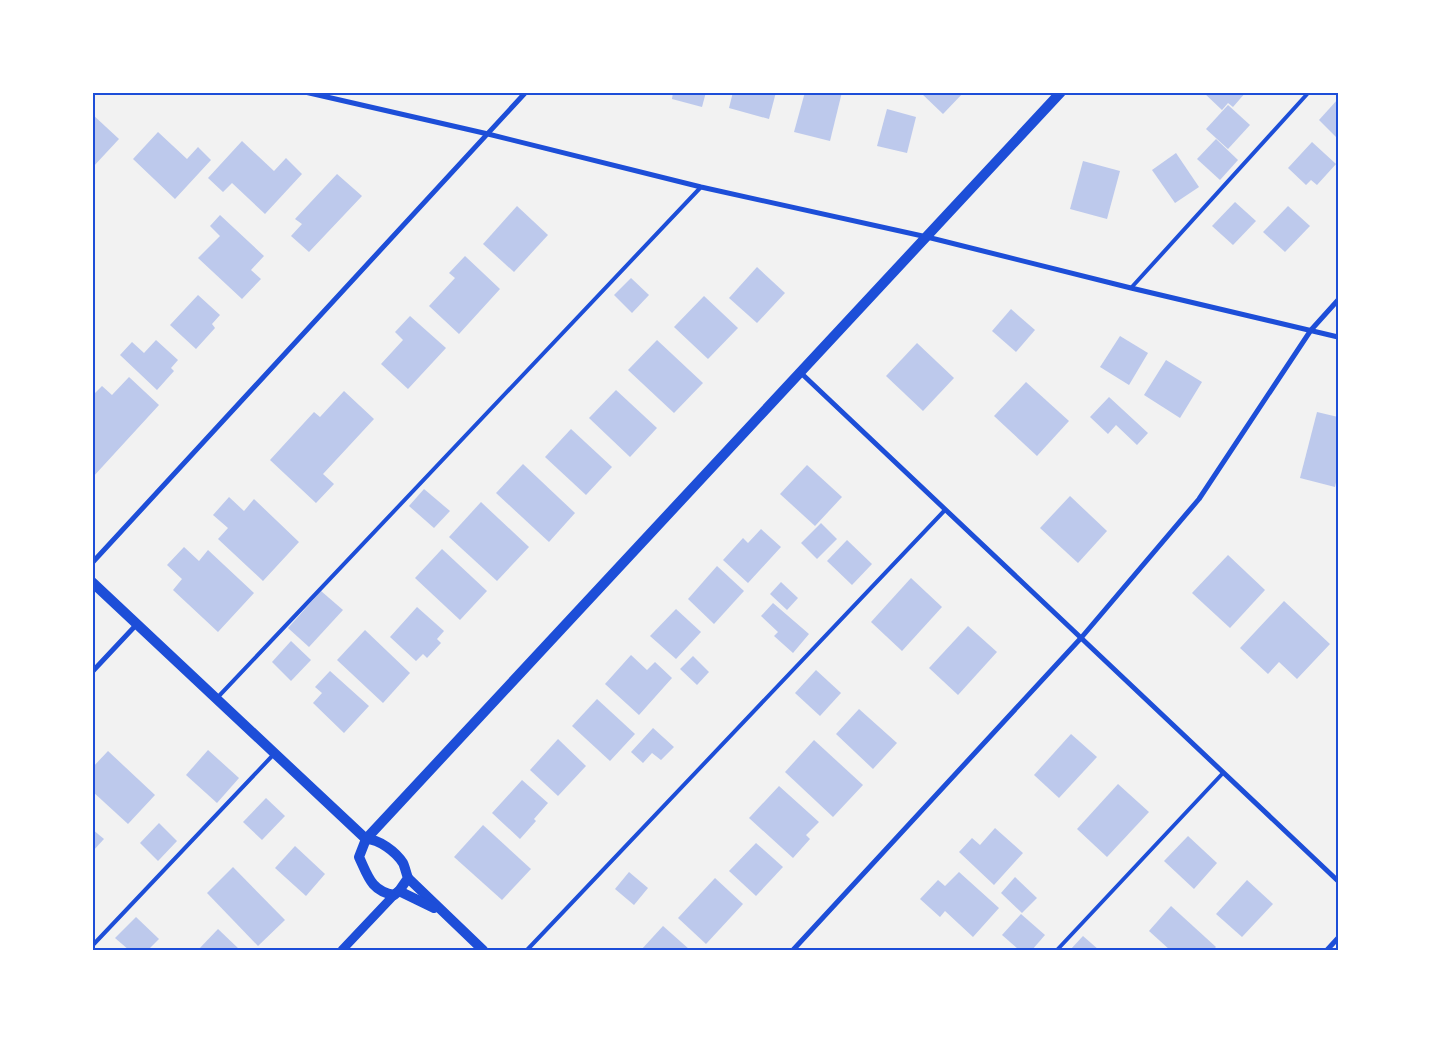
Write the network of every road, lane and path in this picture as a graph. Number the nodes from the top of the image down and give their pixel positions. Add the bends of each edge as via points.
1 (305, 92) edge
2 (526, 92) edge
3 (1061, 92) edge
4 (1309, 92) edge
5 (488, 134) junction
6 (701, 187) junction
7 (927, 237) junction
8 (1131, 288) junction
9 (1338, 300) edge
10 (1311, 330) junction
11 (1338, 337) edge
12 (800, 373) junction
13 (945, 510) junction
14 (92, 563) edge
15 (92, 582) edge
16 (137, 624) junction
17 (1081, 638) junction
18 (92, 672) edge
19 (216, 699) junction
20 (274, 754) junction
21 (1223, 773) junction
22 (366, 839) junction
23 (408, 878) junction
24 (1338, 881) edge
25 (397, 893) junction
26 (444, 913) junction
27 (1338, 938) edge
28 (92, 946) edge
29 (342, 950) edge
30 (483, 950) edge
31 (527, 950) edge
32 (793, 950) edge
33 (1057, 950) edge
34 (1327, 950) edge

1 - 5 street
2 - 5 street
3 - 7 main road
4 - 8 lane
5 - 6 street
5 - 14 street
6 - 7 street
6 - 19 lane
7 - 8 street
7 - 12 main road
8 - 10 street
9 - 10 street
10 - 11 street
10 - 17 street via 1199,499
12 - 13 street
12 - 22 main road
13 - 17 street
13 - 31 lane
15 - 16 main road
16 - 18 street
16 - 19 main road
17 - 21 street
17 - 32 street
19 - 20 main road
20 - 22 main road
20 - 28 lane
21 - 24 street
21 - 33 lane
22 - 23 main road via 373,839 394,854 404,864
22 - 25 main road via 360,857 374,886 385,893
23 - 25 main road
23 - 26 main road
25 - 26 main road
25 - 29 street
26 - 30 main road
27 - 34 street

